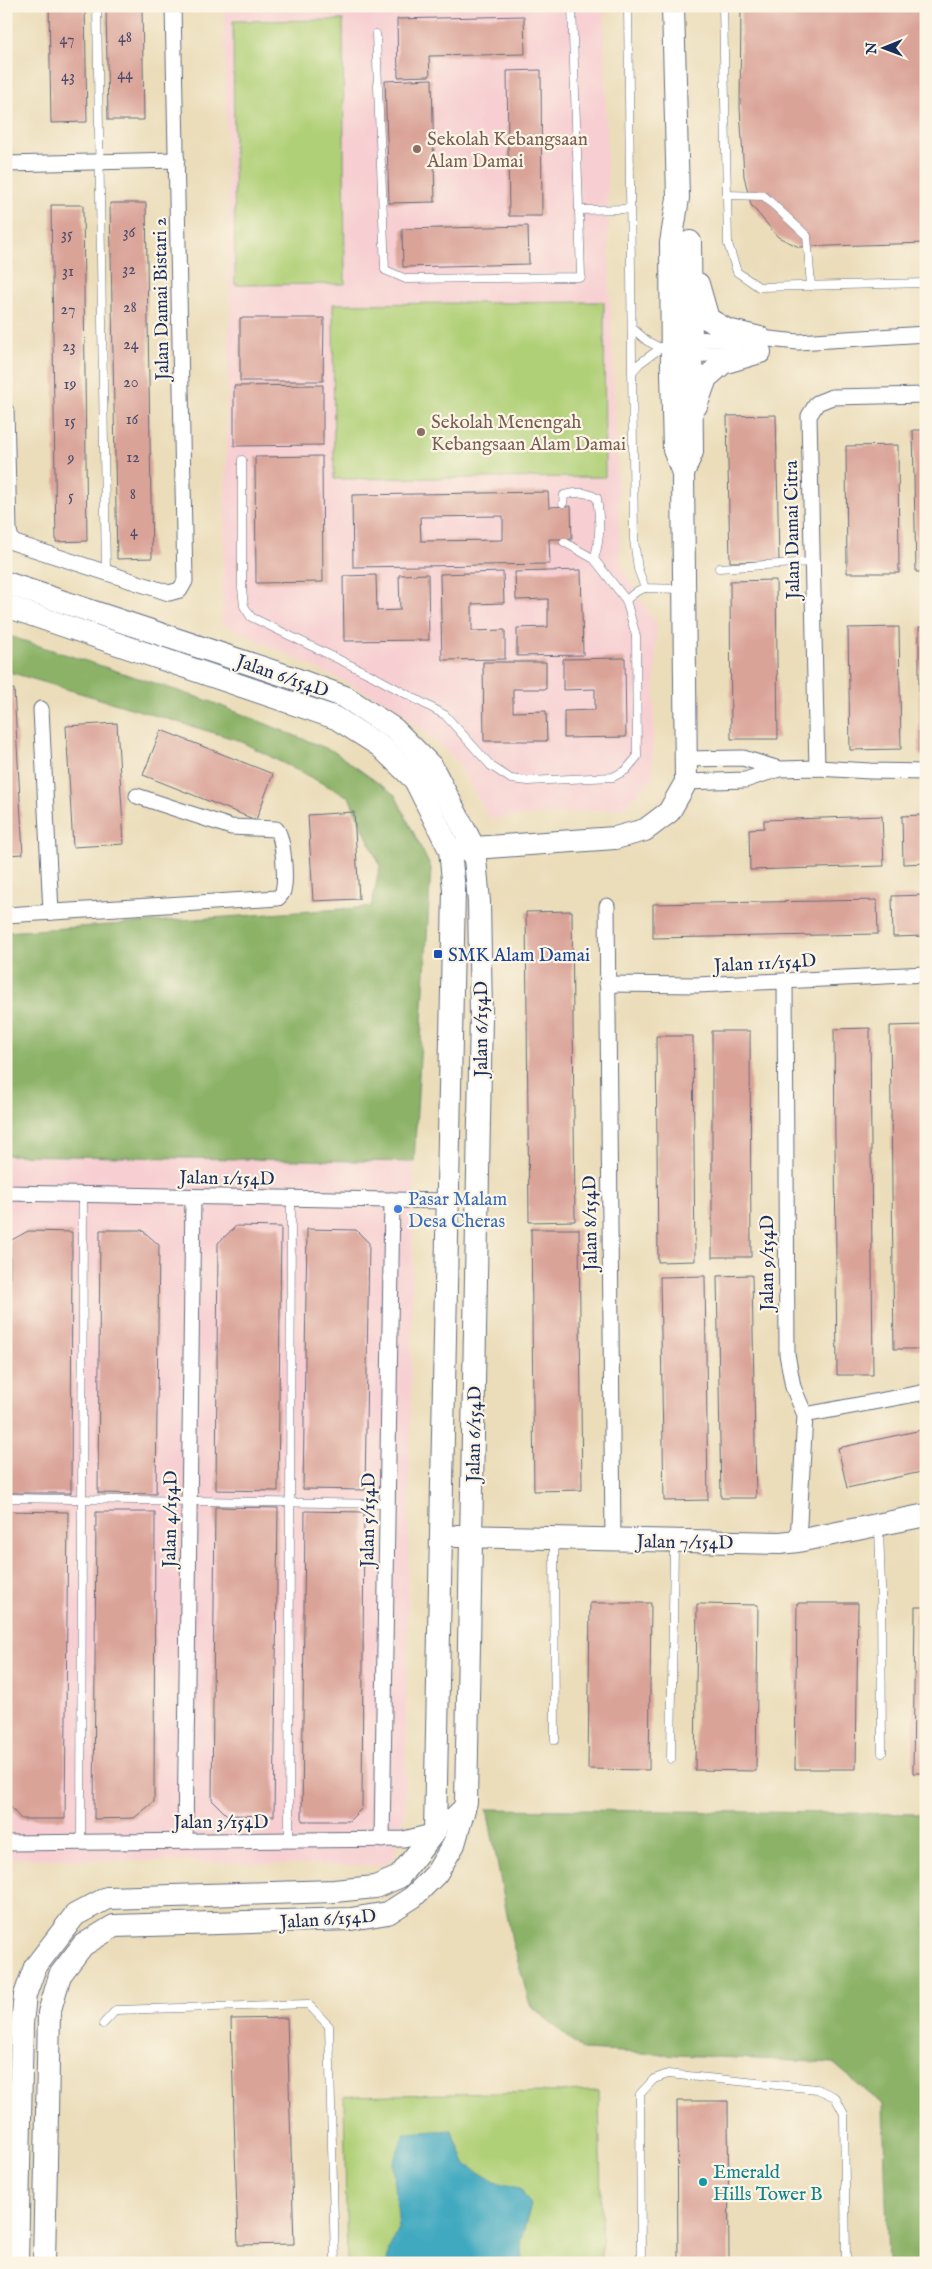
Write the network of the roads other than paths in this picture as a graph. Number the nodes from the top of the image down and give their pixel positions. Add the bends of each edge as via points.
1 (97, 6) edge
2 (173, 6) edge
3 (572, 6) edge
4 (628, 6) edge
5 (673, 6) edge
6 (722, 6) edge
7 (376, 34) dead end
8 (177, 160) junction
9 (101, 162) junction
10 (6, 164) edge
11 (727, 195) junction
12 (678, 198) junction
13 (630, 209) junction
14 (579, 210) junction
15 (690, 242) junction
16 (926, 283) edge
17 (811, 286) junction
18 (632, 328) junction
19 (926, 334) edge
20 (760, 345) junction
21 (677, 348) junction
22 (632, 372) junction
23 (926, 395) edge
24 (6, 412) edge
25 (692, 421) junction
26 (242, 460) dead end
27 (683, 473) junction
28 (563, 503) dead end
29 (564, 542) dead end
30 (594, 559) junction
31 (812, 562) junction
32 (719, 568) dead end
33 (106, 574) junction
34 (6, 583) edge
35 (646, 588) junction
36 (684, 589) junction
37 (626, 600) junction
38 (6, 606) edge
39 (40, 709) dead end
40 (685, 759) junction
41 (817, 768) junction
42 (779, 769) junction
43 (926, 772) edge
44 (686, 782) junction
45 (137, 796) dead end
46 (462, 822) junction
47 (503, 846) junction
48 (474, 848) junction
49 (450, 850) junction
50 (479, 902) junction
51 (607, 906) dead end
52 (51, 912) junction
53 (6, 915) edge
54 (926, 974) edge
55 (785, 981) junction
56 (606, 984) junction
57 (6, 1194) edge
58 (84, 1195) junction
59 (193, 1197) junction
60 (291, 1198) junction
61 (392, 1200) junction
62 (448, 1201) junction
63 (477, 1202) junction
64 (926, 1392) edge
65 (805, 1415) junction
66 (6, 1498) edge
67 (82, 1499) junction
68 (190, 1501) junction
69 (288, 1502) junction
70 (472, 1502) junction
71 (387, 1504) junction
72 (926, 1515) edge
73 (878, 1526) junction
74 (441, 1536) junction
75 (471, 1536) junction
76 (501, 1537) junction
77 (554, 1539) junction
78 (613, 1540) junction
79 (674, 1541) junction
80 (798, 1541) junction
81 (470, 1585) junction
82 (554, 1740) dead end
83 (882, 1753) dead end
84 (671, 1759) dead end
85 (466, 1802) junction
86 (435, 1830) junction
87 (289, 1840) junction
88 (382, 1840) junction
89 (185, 1841) junction
90 (6, 1842) edge
91 (81, 1842) junction
92 (103, 2024) dead end
93 (17, 2263) edge
94 (44, 2263) edge
95 (335, 2263) edge
96 (641, 2263) edge
97 (846, 2263) edge

1 - 9 lane
2 - 8 street, Jalan Damai Bistari 2
3 - 14 lane
4 - 13 lane
5 - 12 street
6 - 11 lane
7 - 14 lane via 384,270 406,279 581,277
8 - 9 street
8 - 33 street, Jalan Damai Bistari 2 via 185,581 180,590 169,593
9 - 10 street
9 - 33 lane
11 - 17 lane via 764,196 807,236
11 - 17 lane via 728,244 737,272 759,287
12 - 15 street
12 - 21 street via 671,243
13 - 14 lane
13 - 18 lane
15 - 20 street via 708,319
15 - 21 street
16 - 17 lane
18 - 21 lane via 640,336
18 - 22 lane
19 - 20 street
20 - 21 street
20 - 25 street via 723,363 706,378
21 - 22 lane via 640,363
21 - 25 street
21 - 27 street via 674,450
22 - 35 lane via 634,540 638,568
23 - 31 street, Jalan Damai Citra via 832,397 817,403 809,416
24 - 33 street via 12,542
25 - 27 street via 692,452
26 - 37 lane via 242,588 244,606 251,617 445,715 491,766 511,779 613,777 626,770 637,757 636,636
27 - 36 street
28 - 30 lane via 564,495 580,491 598,498 601,522
29 - 30 lane
30 - 37 lane
31 - 32 lane
31 - 41 street, Jalan Damai Citra
34 - 46 street, Jalan 6/154D via 345,697 394,729 432,767
35 - 36 lane
35 - 37 lane
36 - 40 street
38 - 49 street, Jalan 6/154D via 336,718 380,746 415,780
39 - 52 street
40 - 42 street via 743,758
40 - 44 street
41 - 42 street
41 - 43 street
42 - 44 street via 744,780
44 - 47 street via 669,812 645,830 615,838
45 - 52 street via 231,827 276,829 283,849 283,891 278,898
46 - 47 street
46 - 48 street, Jalan 6/154D
47 - 48 street
47 - 50 street via 486,871
48 - 49 street
48 - 50 street, Jalan 6/154D
49 - 62 street, Jalan 6/154D via 454,890
50 - 63 street, Jalan 6/154D via 481,1015
51 - 56 street, Jalan 8/154D
52 - 53 street
54 - 55 street, Jalan 11/154D
55 - 56 street, Jalan 11/154D via 697,985
55 - 65 street, Jalan 9/154D via 786,1354 793,1387
56 - 78 street, Jalan 8/154D
57 - 58 street, Jalan 1/154D
58 - 59 street, Jalan 1/154D
58 - 67 lane
59 - 60 street, Jalan 1/154D
59 - 68 street, Jalan 4/154D
60 - 61 street, Jalan 1/154D
60 - 69 lane
61 - 62 street, Jalan 1/154D
61 - 71 street, Jalan 5/154D
62 - 63 street
62 - 74 street, Jalan 6/154D
63 - 70 street, Jalan 6/154D
64 - 65 street
65 - 80 street, Jalan 9/154D
66 - 67 lane
67 - 68 lane
67 - 91 lane
68 - 69 lane
68 - 89 street, Jalan 4/154D
69 - 71 lane
69 - 87 lane
70 - 75 street, Jalan 6/154D
70 - 76 street via 475,1518
71 - 88 street, Jalan 5/154D
72 - 73 street, Jalan 7/154D
73 - 80 street, Jalan 7/154D
73 - 83 lane
74 - 75 street, Jalan 7/154D
74 - 86 street, Jalan 6/154D
75 - 76 street, Jalan 7/154D
75 - 81 street, Jalan 6/154D
76 - 77 street, Jalan 7/154D
76 - 81 street via 480,1551 473,1560
77 - 78 street, Jalan 7/154D
77 - 82 lane
78 - 79 street, Jalan 7/154D
79 - 80 street, Jalan 7/154D
79 - 84 lane
81 - 85 street, Jalan 6/154D
85 - 86 street
85 - 94 street, Jalan 6/154D via 454,1844 436,1874 413,1896 388,1913 351,1919 114,1926 83,1945 60,1975 49,2013
86 - 88 street, Jalan 3/154D via 404,1839
86 - 93 street, Jalan 6/154D via 399,1877 375,1887 107,1898 75,1915 35,1967 25,1994
87 - 88 street, Jalan 3/154D
87 - 89 street, Jalan 3/154D
89 - 91 street, Jalan 3/154D
90 - 91 street, Jalan 3/154D
92 - 95 lane via 116,2010 308,2004 319,2015 329,2026
96 - 97 lane via 640,2094 654,2079 668,2074 817,2089 835,2097 844,2114

